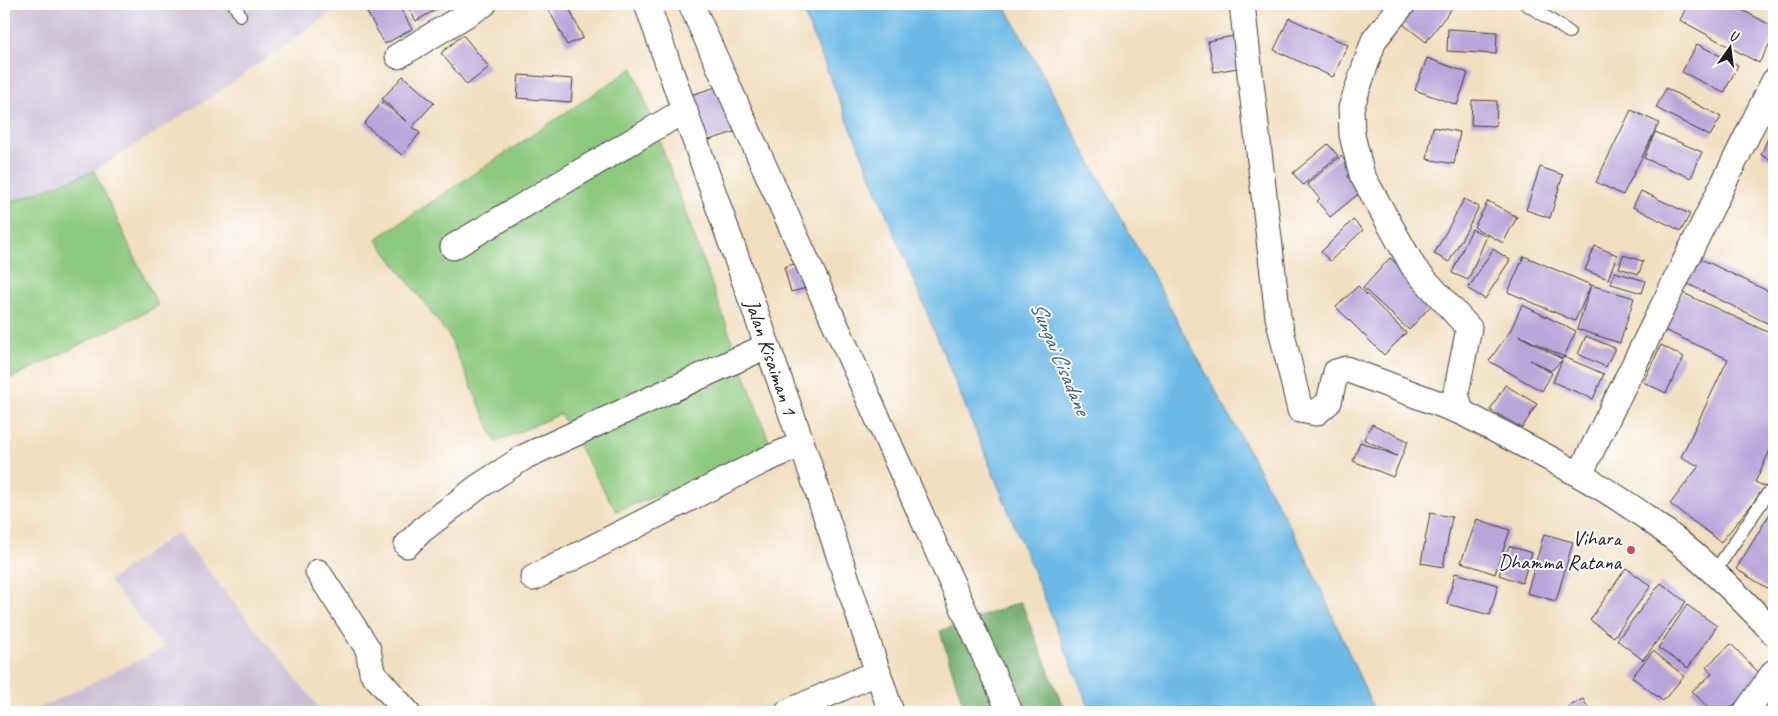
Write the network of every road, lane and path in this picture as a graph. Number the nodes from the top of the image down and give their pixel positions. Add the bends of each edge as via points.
1 (484, 4) edge
2 (647, 4) edge
3 (691, 4) edge
4 (1242, 4) edge
5 (1403, 4) edge
6 (1526, 4) edge
7 (1569, 32) dead end
8 (398, 56) dead end
9 (1774, 81) edge
10 (685, 110) junction
11 (453, 248) dead end
12 (767, 346) junction
13 (1461, 412) junction
14 (802, 444) junction
15 (1580, 474) junction
16 (1768, 493) dead end
17 (407, 545) dead end
18 (318, 572) dead end
19 (1713, 574) junction
20 (533, 578) dead end
21 (1774, 632) edge
22 (878, 672) junction
23 (1774, 672) edge
24 (407, 712) edge
25 (788, 712) edge
26 (892, 712) edge
27 (1010, 712) edge
28 (1746, 712) edge

1 - 8 street
2 - 10 street, Jalan Kisaiman 1
3 - 27 street
4 - 13 street via 1278,317 1300,410 1316,414 1329,402 1336,372 1346,369
5 - 13 street via 1374,40 1352,108 1352,135 1362,175 1414,268 1468,328 1456,393
6 - 7 lane
9 - 15 street
10 - 11 street
10 - 12 street, Jalan Kisaiman 1
12 - 14 street, Jalan Kisaiman 1
12 - 17 street via 526,456 478,487
13 - 15 street
14 - 20 street
14 - 22 street, Jalan Kisaiman 1
15 - 19 street via 1650,520
16 - 19 lane
18 - 24 street via 368,649 372,672
19 - 21 street via 1738,594
22 - 25 street
22 - 26 street, Jalan Kisaiman 1
23 - 28 street

